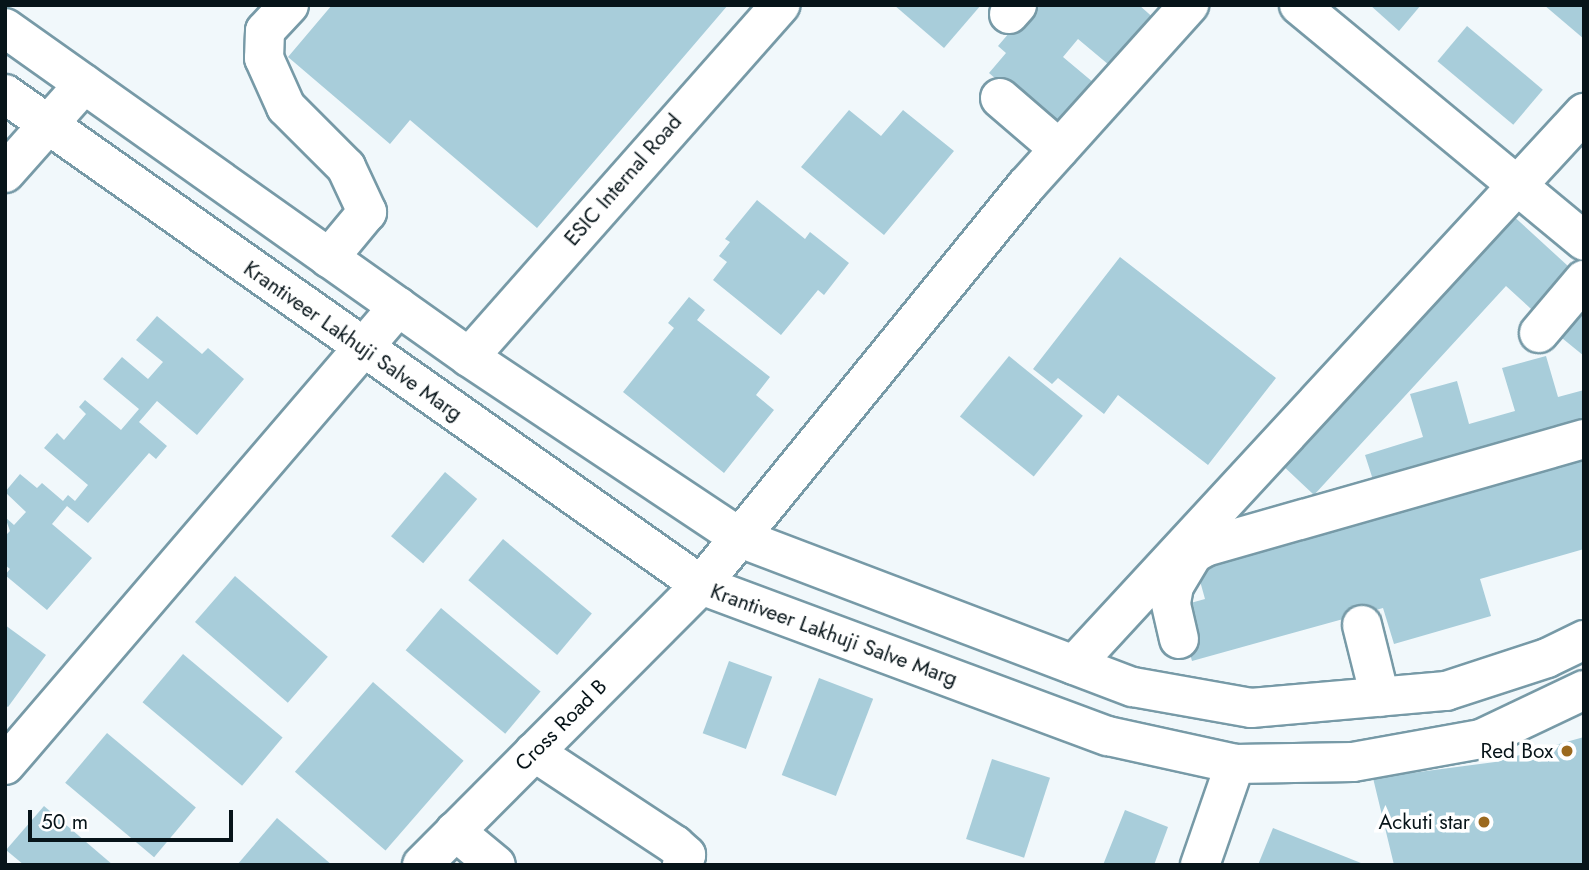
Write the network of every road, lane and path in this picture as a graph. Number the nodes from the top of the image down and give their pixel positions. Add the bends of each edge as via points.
1 (289, 5) edge
2 (780, 5) edge
3 (1299, 5) edge
4 (1169, 12) edge
5 (5, 28) edge
6 (84, 84) junction
7 (5, 94) edge
8 (1000, 98) dead end
9 (1584, 113) edge
10 (49, 124) junction
11 (1059, 149) junction
12 (5, 173) edge
13 (1518, 187) junction
14 (1584, 242) edge
15 (329, 258) junction
16 (1584, 280) edge
17 (398, 307) junction
18 (1539, 332) dead end
19 (362, 349) junction
20 (469, 357) junction
21 (1584, 439) edge
22 (740, 538) junction
23 (701, 585) junction
24 (1362, 625) dead end
25 (1179, 639) dead end
26 (1584, 640) edge
27 (1074, 665) junction
28 (1584, 690) edge
29 (1380, 697) junction
30 (534, 752) junction
31 (1235, 764) junction
32 (5, 765) edge
33 (455, 831) junction
34 (422, 865) edge
35 (496, 865) edge
36 (682, 865) edge
37 (1200, 865) edge

1 - 15 main road via 265,31 264,58 286,107 346,167 367,212
2 - 20 main road, ESIC Internal Road
3 - 13 main road
4 - 11 main road, Cross Road B
5 - 6 main road
6 - 10 main road
6 - 15 main road
7 - 10 main road, Krantiveer Lakhuji Salve Marg
8 - 11 main road
9 - 13 main road
10 - 12 main road
10 - 19 main road, Krantiveer Lakhuji Salve Marg
11 - 22 main road, Cross Road B
13 - 14 main road
13 - 27 main road
15 - 17 main road
16 - 18 main road
17 - 19 main road
17 - 20 main road
19 - 23 main road, Krantiveer Lakhuji Salve Marg
19 - 32 main road
20 - 22 main road
21 - 25 main road via 1205,547 1193,554 1174,586 1171,603
22 - 23 main road, Cross Road B
22 - 27 main road
23 - 30 main road, Cross Road B
23 - 31 main road, Krantiveer Lakhuji Salve Marg via 1108,736
24 - 29 main road
26 - 29 main road via 1547,658 1446,691
27 - 29 main road via 1133,687 1251,708
28 - 31 main road, Krantiveer Lakhuji Salve Marg via 1481,739 1353,762
30 - 33 main road, Cross Road B
30 - 36 main road via 675,845 686,855
31 - 37 main road
33 - 34 main road, Cross Road B
33 - 35 main road

